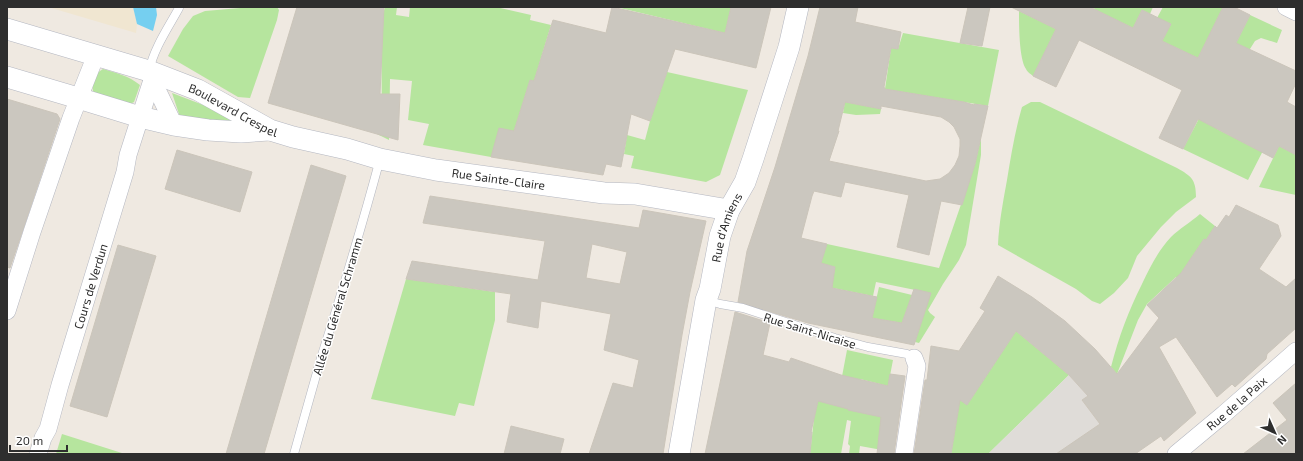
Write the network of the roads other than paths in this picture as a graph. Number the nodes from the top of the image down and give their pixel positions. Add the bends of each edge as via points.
1 (179, 7) edge
2 (798, 7) edge
3 (1286, 7) edge
4 (1296, 12) edge
5 (7, 29) edge
6 (96, 55) junction
7 (150, 75) junction
8 (7, 77) edge
9 (78, 98) junction
10 (140, 117) junction
11 (174, 125) junction
12 (270, 130) junction
13 (380, 159) junction
14 (729, 210) junction
15 (706, 300) junction
16 (7, 311) edge
17 (1296, 350) edge
18 (914, 358) joint
19 (38, 454) edge
20 (294, 454) edge
21 (679, 454) edge
22 (904, 454) edge
23 (1176, 454) edge

1 - 7 lane via 152,59
2 - 14 street, Rue d'Amiens via 789,47 753,159 745,182
3 - 4 street
5 - 6 street, Boulevard Crespel
6 - 7 street, Boulevard Crespel
6 - 9 street
7 - 10 street, Cours de Verdun
7 - 11 street
7 - 12 street, Boulevard Crespel via 198,90
8 - 9 street, Boulevard Crespel
9 - 10 street, Boulevard Crespel
9 - 16 street
10 - 11 street, Boulevard Crespel
10 - 19 street, Cours de Verdun via 48,429
11 - 12 street, Boulevard Crespel via 241,132
12 - 13 street, Rue Sainte-Claire
13 - 14 street, Rue Sainte-Claire via 436,170 604,193 635,194
13 - 20 lane, Allée du Général Schramm
14 - 15 street, Rue d'Amiens via 720,236
15 - 18 lane, Rue Saint-Nicaise via 743,308 834,338 907,354
15 - 21 street, Rue d'Amiens
17 - 23 street, Rue de la Paix
18 - 22 street via 917,366

